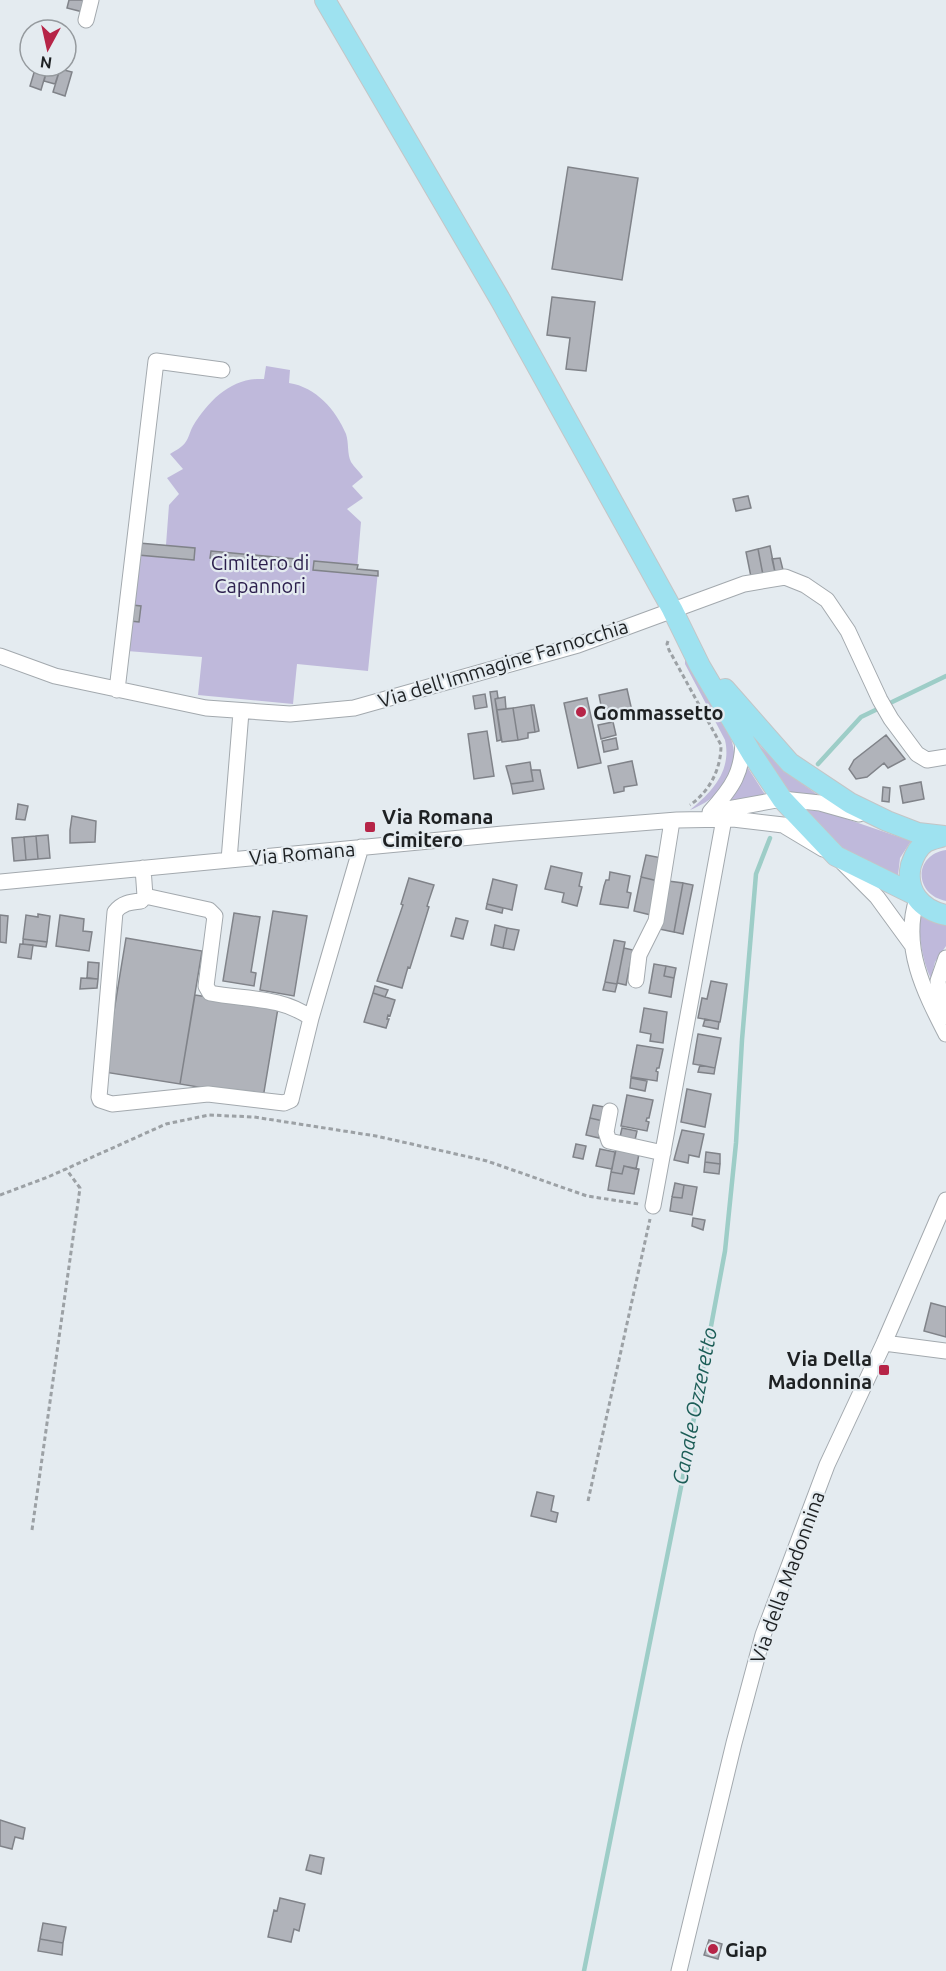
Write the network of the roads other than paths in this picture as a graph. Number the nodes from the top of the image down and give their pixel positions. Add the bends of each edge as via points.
1 (91, 0) edge
2 (325, 0) edge
3 (86, 20) dead end
4 (222, 370) dead end
5 (672, 609) junction
6 (696, 654) junction
7 (0, 656) edge
8 (117, 690) junction
9 (241, 712) junction
10 (743, 738) junction
11 (946, 758) edge
12 (782, 800) junction
13 (717, 815) junction
14 (674, 821) junction
15 (887, 821) junction
16 (945, 835) edge
17 (361, 847) junction
18 (836, 856) junction
19 (229, 860) junction
20 (143, 868) junction
21 (0, 882) edge
22 (145, 896) junction
23 (915, 897) junction
24 (946, 915) edge
25 (912, 945) junction
26 (946, 958) edge
27 (636, 980) dead end
28 (310, 1018) junction
29 (946, 1029) edge
30 (946, 1034) edge
31 (610, 1111) dead end
32 (663, 1153) junction
33 (946, 1200) edge
34 (653, 1206) road end
35 (884, 1343) junction
36 (946, 1351) edge
37 (679, 1971) edge

1 - 3 street
2 - 5 main road via 501,301
4 - 8 street via 156,362
5 - 6 main road
5 - 9 street, Via dell'Immagine Farnocchia via 578,645 354,708 290,714
5 - 11 street, Via dell'Immagine Farnocchia via 744,584 785,577 805,585 827,600 848,631 891,719 916,754 927,760
6 - 10 main road
6 - 15 main road via 790,763 850,803
7 - 8 street, Via dell'Immagine Farnocchia via 55,676
8 - 9 street, Via dell'Immagine Farnocchia
9 - 19 street
10 - 12 main road
10 - 13 street via 741,766
12 - 13 street
12 - 15 street via 820,803
12 - 18 main road
13 - 14 street, Via Romana
13 - 18 street via 783,825
13 - 32 street
14 - 17 street, Via Romana
14 - 27 street via 656,921 639,955
15 - 16 main road via 918,833
16 - 23 main road via 925,843 914,855 909,884
17 - 19 street, Via Romana
17 - 28 street
18 - 23 main road
18 - 25 street via 876,897
19 - 20 street, Via Romana
20 - 21 street, Via Romana
20 - 22 street
22 - 28 street via 209,910 215,916 206,986 210,993 282,1003
22 - 28 street via 115,912 100,1100 112,1104 208,1094 284,1103 291,1100
23 - 24 main road via 931,910
23 - 25 street
25 - 30 street via 924,992
26 - 29 street via 938,981
31 - 32 street via 606,1132 609,1141
32 - 34 street
33 - 35 street, Via della Madonnina
35 - 36 street
35 - 37 street, Via della Madonnina via 827,1465 763,1635

